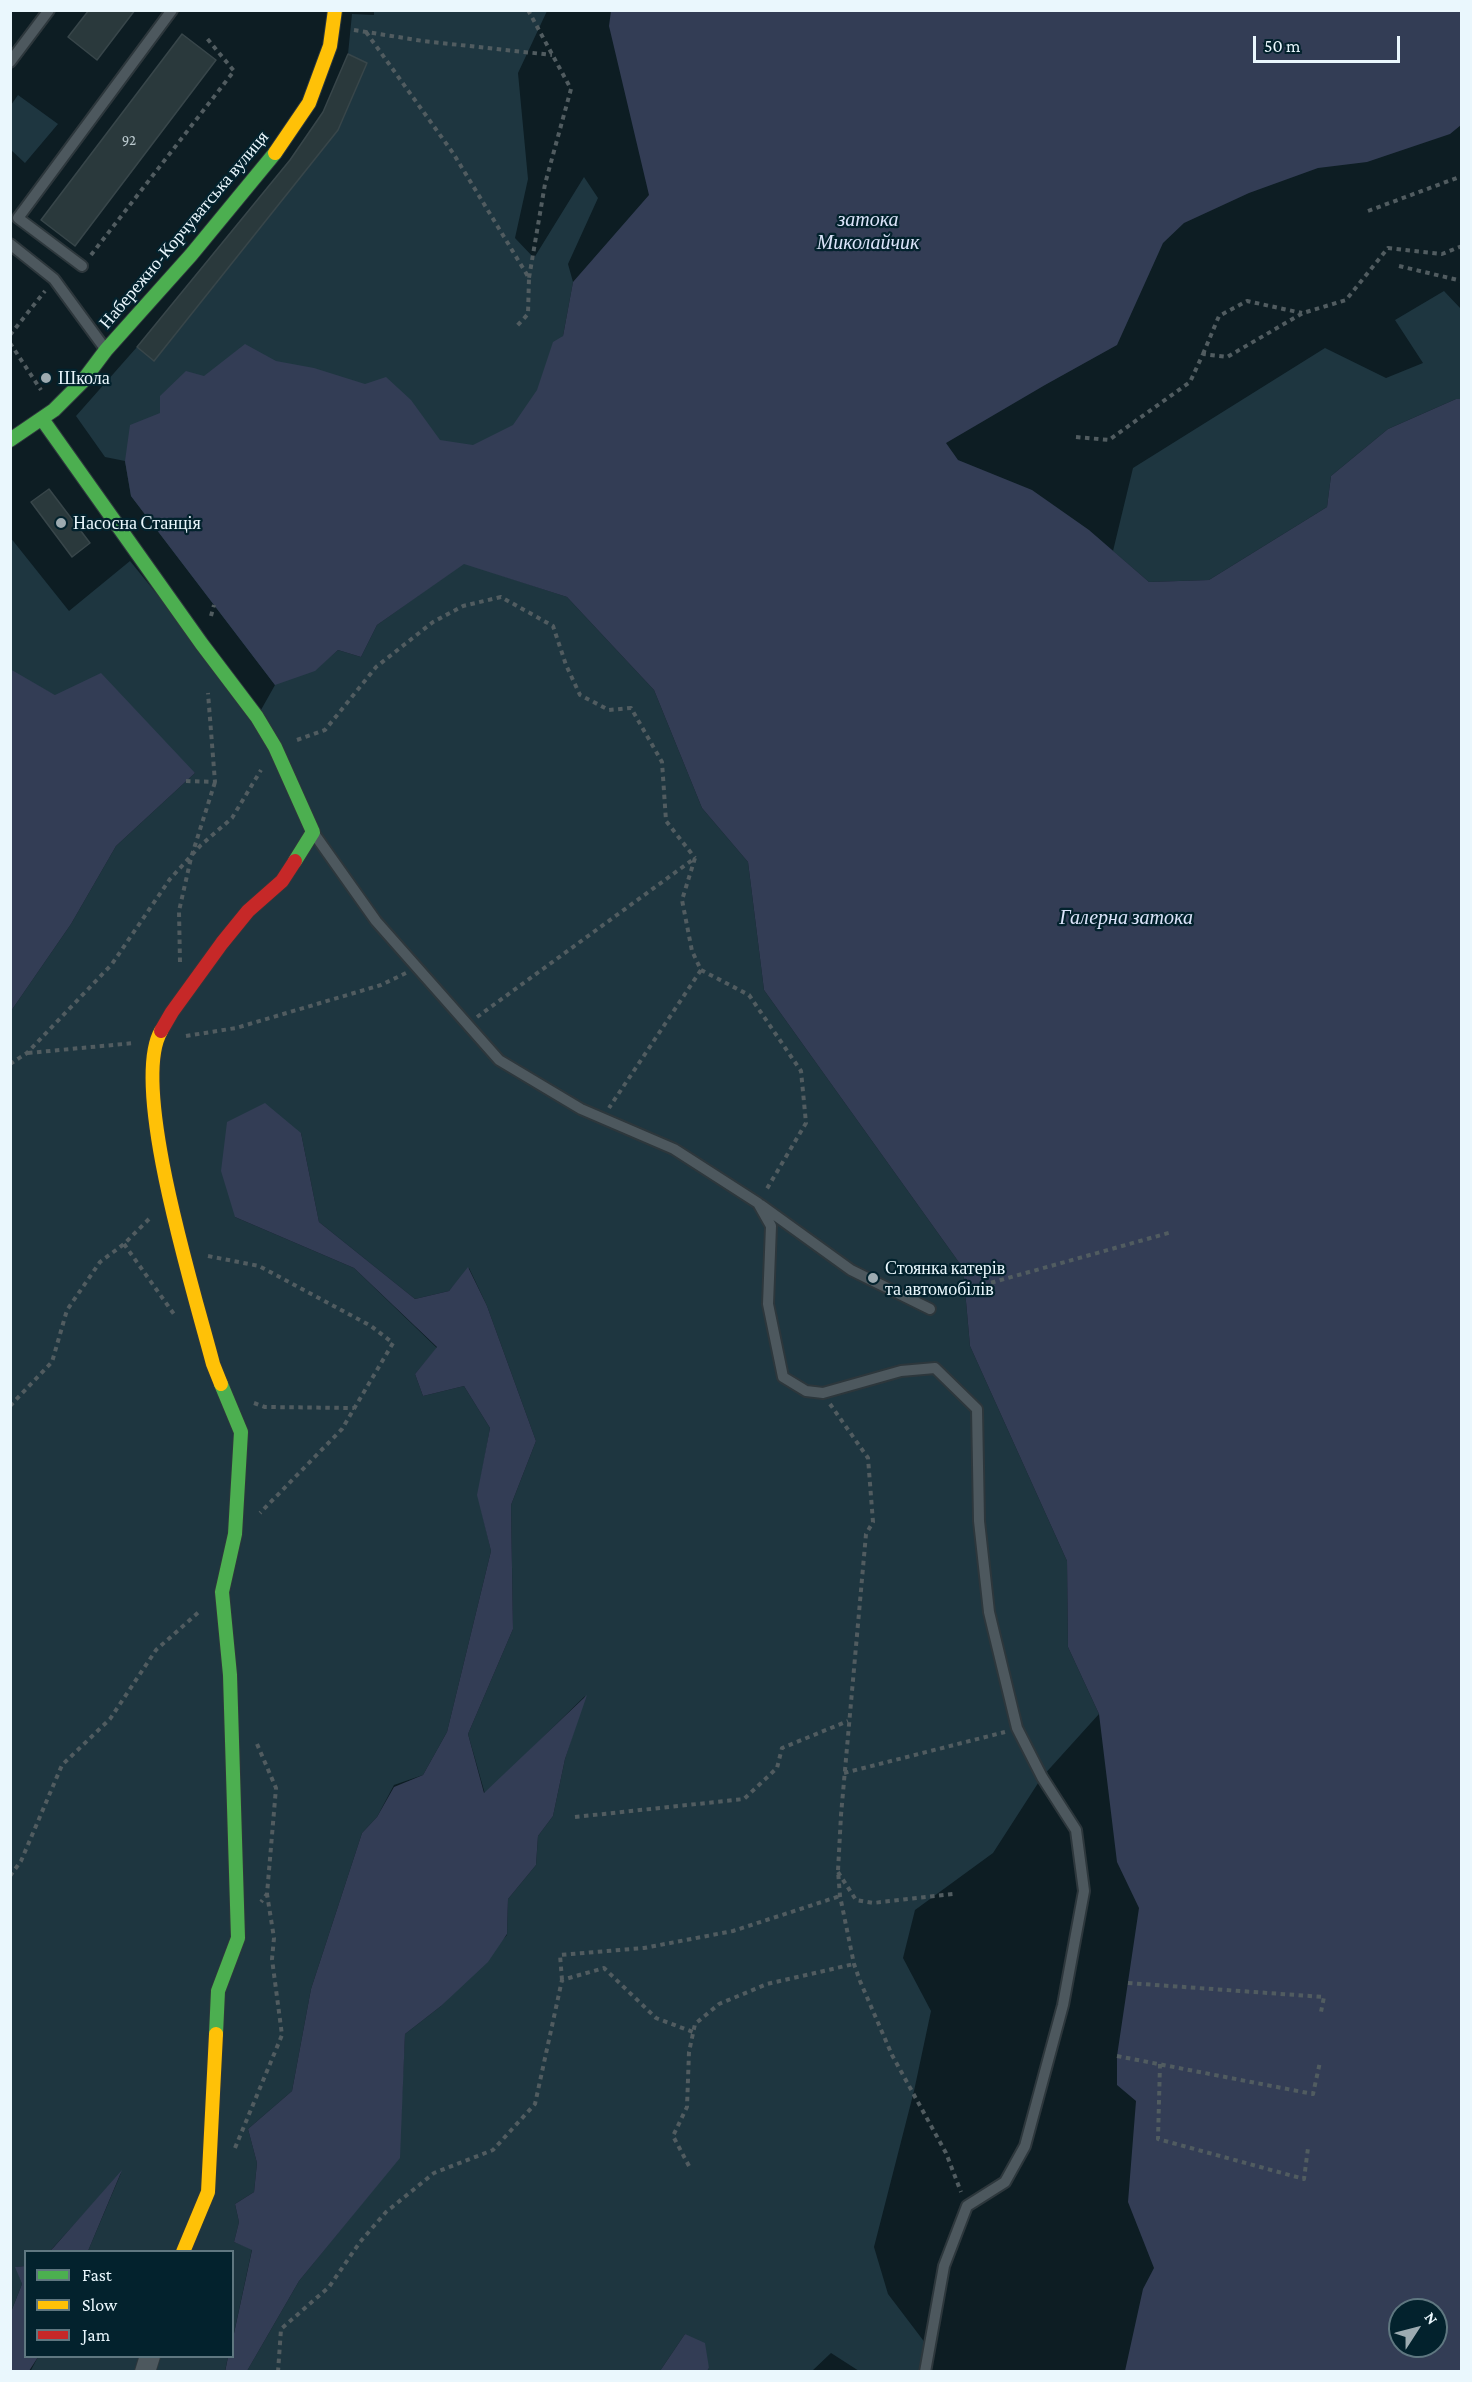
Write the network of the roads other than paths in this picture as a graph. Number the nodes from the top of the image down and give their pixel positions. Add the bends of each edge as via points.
1 (49, 10) edge
2 (172, 10) edge
3 (336, 10) edge
4 (10, 62) edge
5 (10, 244) edge
6 (82, 266) road end
7 (106, 350) junction
8 (42, 419) junction
9 (11, 439) edge
10 (313, 832) junction
11 (758, 1203) junction
12 (930, 1309) dead end
13 (184, 2250) edge
14 (925, 2372) edge

1 - 4 lane
2 - 6 lane via 18,218
3 - 7 street, Набережно-Корчуватська вулиця via 330,46 309,103 276,151 192,255
5 - 7 lane via 54,279
7 - 8 street, Набережно-Корчуватська вулиця via 82,382
8 - 9 street, Набережно-Корчуватська вулиця
8 - 10 street via 257,717 275,747
10 - 11 lane via 376,921 499,1060 581,1109 674,1149
10 - 13 street via 282,881 222,943 155,1041 152,1086 161,1162 213,1364 241,1432 235,1534 222,1592 230,1675 238,1938 218,1990 208,2192
11 - 12 lane via 851,1270
11 - 14 lane via 771,1226 768,1304 783,1377 806,1391 823,1394 902,1371 935,1368 977,1409 979,1521 990,1612 1017,1728 1076,1830 1084,1891 1063,2005 1025,2146 1005,2182 967,2206 944,2266

